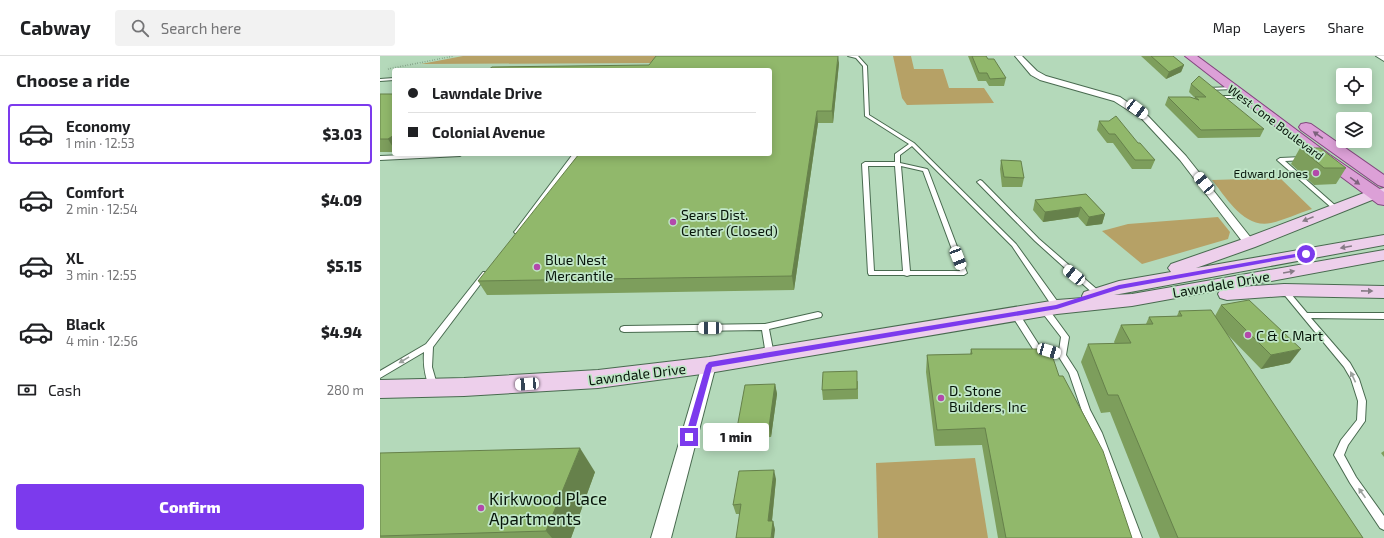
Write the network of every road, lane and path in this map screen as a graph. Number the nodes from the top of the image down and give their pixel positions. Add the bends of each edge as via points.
1 (454, 56) edge
2 (850, 56) edge
3 (1018, 56) edge
4 (1190, 56) edge
5 (1207, 56) edge
6 (1378, 56) edge
7 (1384, 59) edge
8 (392, 68) edge
9 (393, 68) edge
10 (383, 70) dead end
11 (392, 79) edge
12 (380, 80) edge
13 (1238, 93) junction
14 (912, 144) junction
15 (420, 156) edge
16 (574, 156) edge
17 (380, 158) edge
18 (1308, 159) edge
19 (898, 164) junction
20 (980, 182) dead end
21 (1382, 192) edge
22 (1335, 208) junction
23 (510, 240) edge
24 (1384, 240) edge
25 (1248, 243) junction
26 (1384, 255) edge
27 (488, 270) edge
28 (906, 274) junction
29 (1284, 290) junction
30 (1384, 292) edge
31 (1098, 294) junction
32 (1126, 294) junction
33 (1050, 308) junction
34 (1015, 314) junction
35 (818, 315) dead end
36 (1305, 315) junction
37 (1384, 316) edge
38 (764, 327) junction
39 (624, 329) dead end
40 (428, 346) junction
41 (770, 355) junction
42 (1062, 355) junction
43 (709, 365) junction
44 (380, 375) edge
45 (435, 388) junction
46 (380, 389) edge
47 (1384, 525) edge
48 (661, 538) edge
49 (1136, 538) edge

1 - 9 path
2 - 14 lane via 857,57 865,66 867,116
3 - 25 street via 1034,73 1043,78 1117,99 1147,117 1213,194
4 - 13 main road, West Cone Boulevard
21 -> 5 main road, West Cone Boulevard
6 - 7 street
8 - 10 path
11 - 12 lane
13 - 13 lane via 1217,97 1207,89
13 -> 21 main road, West Cone Boulevard via 1320,159
14 - 19 lane via 897,155
14 - 33 lane via 1014,245
15 - 17 lane
16 - 23 lane
18 - 22 lane via 1280,160
19 - 28 lane
19 - 28 lane via 865,164 871,273
19 - 28 lane via 925,170 964,273
20 - 31 lane via 1062,265
21 - 22 main road
22 -> 25 main road
24 -> 32 main road, Lawndale Drive
25 - 32 main road
32 -> 26 main road, Lawndale Drive
27 - 40 lane
29 -> 30 main road
29 - 32 main road
29 - 36 lane
31 - 32 main road, Lawndale Drive
31 - 33 main road, Lawndale Drive
32 - 33 main road, Lawndale Drive
33 - 34 main road, Lawndale Drive
33 - 42 lane via 1065,337
34 - 41 main road, Lawndale Drive
34 - 42 lane via 1036,347
35 - 38 lane
36 - 37 lane
47 -> 36 lane via 1339,455 1344,443 1361,421 1362,401 1355,379 1347,365
38 - 39 lane
38 - 41 lane
40 -> 44 lane
40 - 45 lane via 428,372
41 - 43 main road, Lawndale Drive
42 - 49 lane via 1073,372 1086,411 1098,433
43 - 45 main road, Lawndale Drive via 598,379
43 - 48 street
45 - 46 main road, Lawndale Drive

